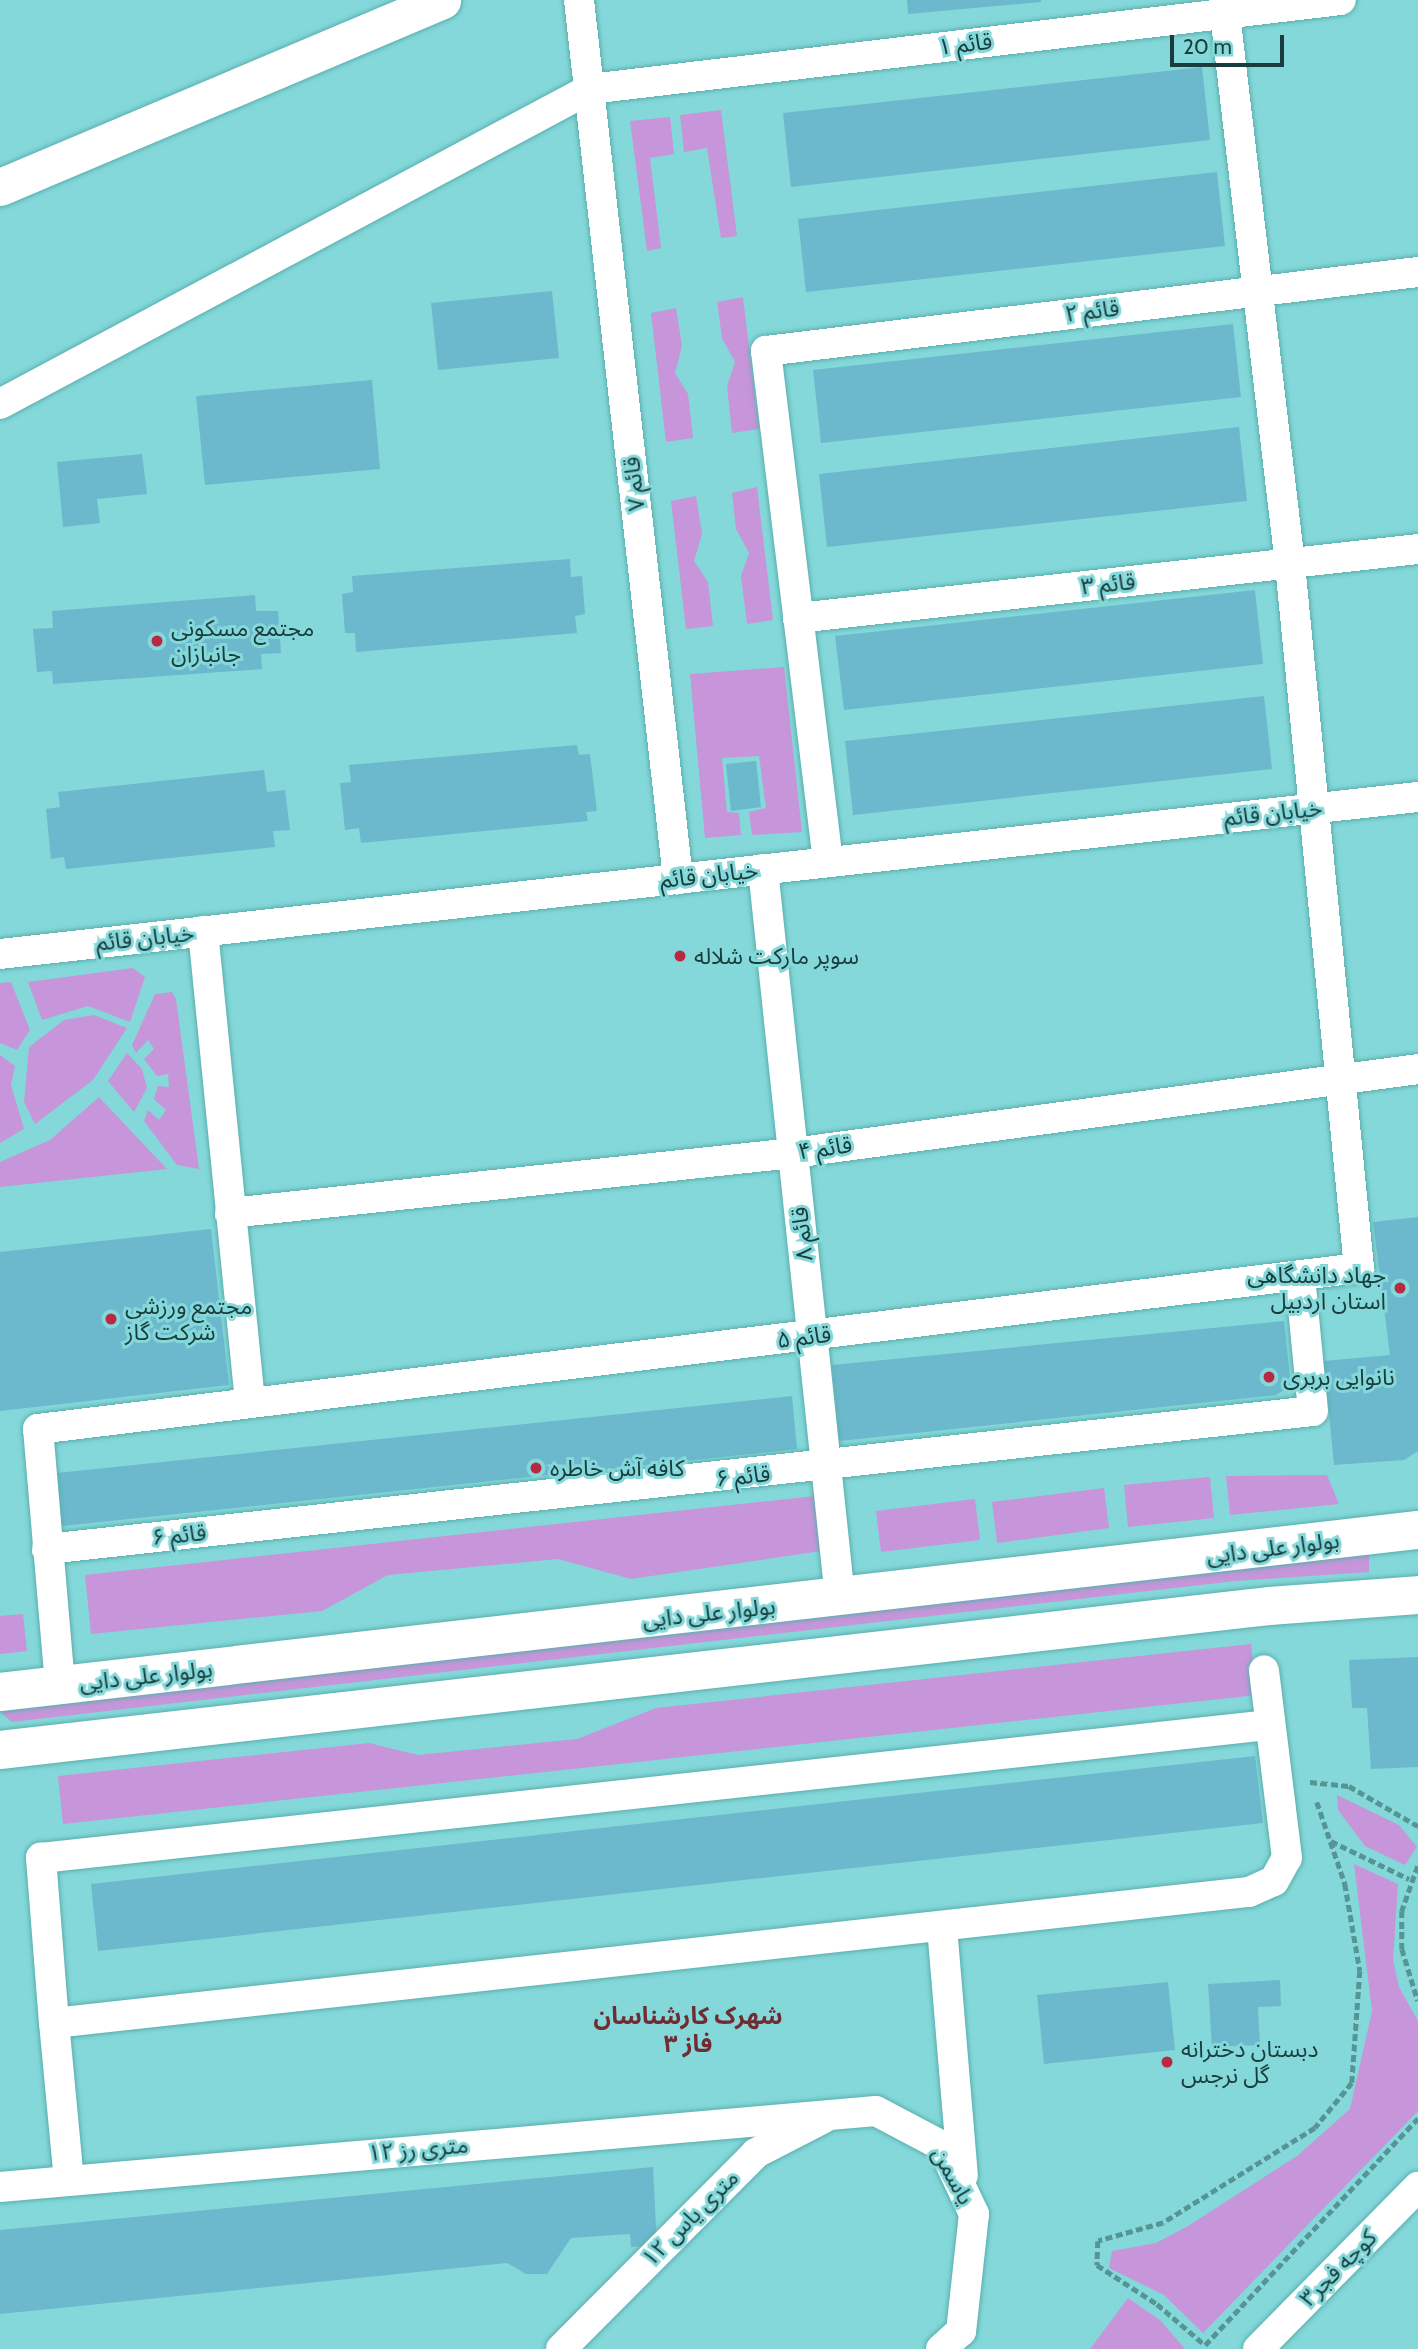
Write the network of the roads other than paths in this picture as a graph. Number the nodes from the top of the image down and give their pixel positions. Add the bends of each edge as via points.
1 (442, 0) edge
2 (579, 0) edge
3 (1341, 0) edge
4 (1225, 14) junction
5 (590, 89) junction
6 (0, 187) edge
7 (1418, 272) edge
8 (1258, 291) junction
9 (0, 404) edge
10 (1418, 549) edge
11 (1290, 564) junction
12 (799, 618) junction
13 (1418, 797) edge
14 (1314, 809) junction
15 (828, 862) junction
16 (763, 869) junction
17 (678, 879) junction
18 (203, 931) junction
19 (0, 954) edge
20 (1418, 1069) edge
21 (1340, 1078) junction
22 (793, 1153) junction
23 (230, 1213) junction
24 (1300, 1276) junction
25 (813, 1336) junction
26 (250, 1403) junction
27 (826, 1468) junction
28 (1418, 1530) edge
29 (47, 1549) junction
30 (1418, 1595) edge
31 (840, 1598) junction
32 (1264, 1670) dead end
33 (61, 1685) junction
34 (0, 1692) edge
35 (1270, 1725) junction
36 (0, 1750) edge
37 (942, 1927) junction
38 (54, 2023) junction
39 (955, 2081) junction
40 (837, 2111) junction
41 (886, 2115) junction
42 (69, 2181) junction
43 (1418, 2186) edge
44 (0, 2187) edge
45 (964, 2187) junction
46 (952, 2343) edge
47 (561, 2349) edge
48 (1258, 2349) edge

1 - 6 street
2 - 5 street, قائم ۷
3 - 4 street, قائم ۱
4 - 5 street, قائم ۱
4 - 8 street
5 - 9 street
5 - 17 street, قائم ۷
7 - 8 street, قائم ۲
8 - 11 street
8 - 12 street, قائم ۲ via 766,351
10 - 11 street, قائم ۳
11 - 12 street, قائم ۳
11 - 14 street
12 - 15 street
13 - 14 street, خیابان قائم
14 - 15 street, خیابان قائم
14 - 21 street
15 - 16 street, خیابان قائم
16 - 17 street, خیابان قائم
16 - 22 street, قائم ۸
17 - 18 street, خیابان قائم
18 - 19 street, خیابان قائم
18 - 23 street
20 - 21 street, قائم ۴
21 - 22 street, قائم ۴
21 - 24 street, قائم ۵ via 1359,1268
22 - 23 street, قائم ۴
22 - 25 street, قائم ۸
23 - 26 street
24 - 25 street, قائم ۵
24 - 27 street, قائم ۶ via 1313,1411
25 - 26 street, قائم ۵
25 - 27 street, قائم ۸
26 - 29 street, قائم ۵ via 38,1429
27 - 29 street, قائم ۶
27 - 31 street, قائم ۸
28 - 31 main road, بولوار علی دایی
29 - 33 street
30 - 36 main road via 1269,1606
31 - 33 main road, بولوار علی دایی
32 - 35 street
33 - 34 main road, بولوار علی دایی
35 - 37 street via 1287,1858 1275,1881 1249,1892
35 - 38 street via 41,1858
37 - 38 street
37 - 39 street
38 - 42 street
39 - 41 street via 944,2106 927,2115
39 - 45 street
40 - 41 street, یاسمن
40 - 42 street, ۱۲ متری رز
40 - 47 street, ۱۲ متری یاس via 756,2153
41 - 45 street, یاسمن via 942,2146
42 - 44 street, ۱۲ متری رز
43 - 48 street, کوچه فجر۳
45 - 46 street, یاسمن via 974,2214 973,2242

